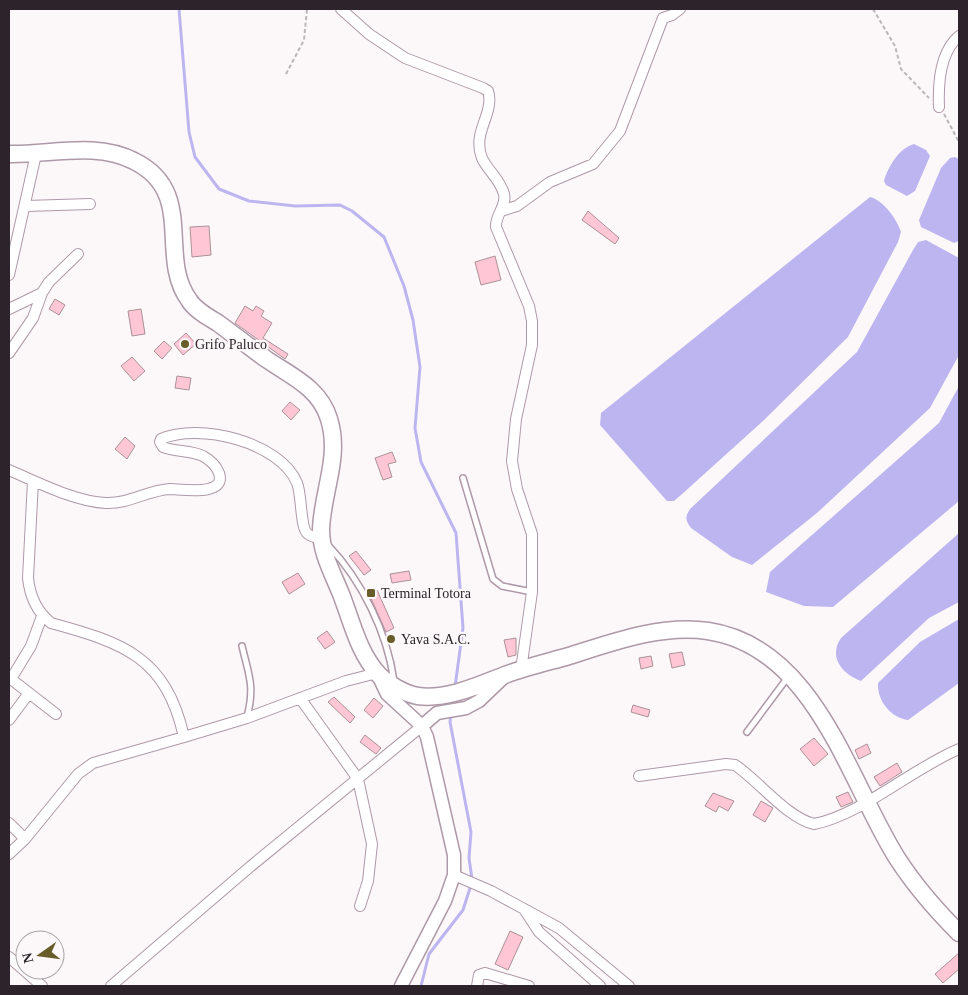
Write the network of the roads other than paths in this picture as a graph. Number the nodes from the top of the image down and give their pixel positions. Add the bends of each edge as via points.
1 (341, 9) edge
2 (680, 9) edge
3 (959, 36) edge
4 (939, 107) road end
5 (9, 154) edge
6 (36, 154) junction
7 (90, 204) dead end
8 (26, 206) junction
9 (500, 211) junction
10 (78, 254) dead end
11 (9, 275) edge
12 (42, 293) junction
13 (9, 309) edge
14 (9, 353) edge
15 (9, 470) edge
16 (463, 478) dead end
17 (33, 481) junction
18 (322, 540) junction
19 (532, 592) junction
20 (42, 616) junction
21 (242, 646) dead end
22 (514, 672) junction
23 (377, 673) junction
24 (790, 675) junction
25 (10, 678) edge
26 (395, 687) junction
27 (29, 693) junction
28 (300, 698) junction
29 (56, 714) dead end
30 (246, 718) junction
31 (9, 720) edge
32 (422, 726) junction
33 (747, 732) dead end
34 (184, 737) junction
35 (959, 749) edge
36 (638, 776) dead end
37 (358, 779) junction
38 (867, 801) junction
39 (9, 823) edge
40 (25, 839) junction
41 (9, 854) edge
42 (454, 875) junction
43 (360, 906) dead end
44 (524, 908) junction
45 (958, 930) edge
46 (9, 957) edge
47 (42, 986) edge
48 (111, 986) edge
49 (401, 986) edge
50 (477, 986) edge
51 (529, 986) edge
52 (600, 986) edge
53 (629, 986) edge

1 - 9 street via 368,34 405,58 488,91 490,99 479,151 480,158 503,192 505,202
2 - 9 street via 663,18 620,131 593,164 550,182 514,208
3 - 4 street via 949,48 942,68
5 - 6 highway
6 - 8 street
6 - 18 highway via 92,150 114,153 134,160 160,182 168,196 175,230 177,274 190,302 304,383 318,396 328,414 334,437
7 - 8 street
8 - 11 street
9 - 19 street via 496,227 529,306 532,321 532,345 516,419 512,461 517,490 532,534
10 - 12 street
12 - 13 street
12 - 14 street via 33,318
15 - 17 street
16 - 19 lane via 497,584
17 - 18 street via 80,498 106,503 129,501 168,489 200,491 218,483 219,474 213,463 203,456 163,447 161,439 170,435 225,435 256,446 286,468 297,482 304,530
17 - 20 street via 28,578 29,590
18 - 23 highway via 328,566 360,648
18 - 26 lane via 351,571 359,586 385,644
19 - 22 street
20 - 25 street via 31,646
20 - 34 street via 51,623 129,650 155,670 166,689
21 - 30 lane via 253,697
22 - 24 highway via 619,640 692,629 713,632 755,647
22 - 26 highway via 439,696 416,696
22 - 32 street via 479,701 466,708 437,713
23 - 26 highway
23 - 28 street
23 - 32 street via 387,694
24 - 33 lane
24 - 38 highway via 848,761
25 - 27 street
27 - 29 street
27 - 31 street
28 - 30 street
28 - 37 street
30 - 34 street
32 - 37 street
32 - 42 street via 454,854
34 - 40 street via 93,763 78,774
35 - 38 street
36 - 38 street via 735,765 789,810 814,824
37 - 43 street via 372,844 372,858
37 - 48 street
38 - 45 highway via 896,856 920,891
39 - 40 street
40 - 41 street
42 - 44 street
42 - 49 street via 445,901
44 - 52 street via 539,932
44 - 53 street via 577,940
46 - 47 street
50 - 51 street via 479,975 485,973

